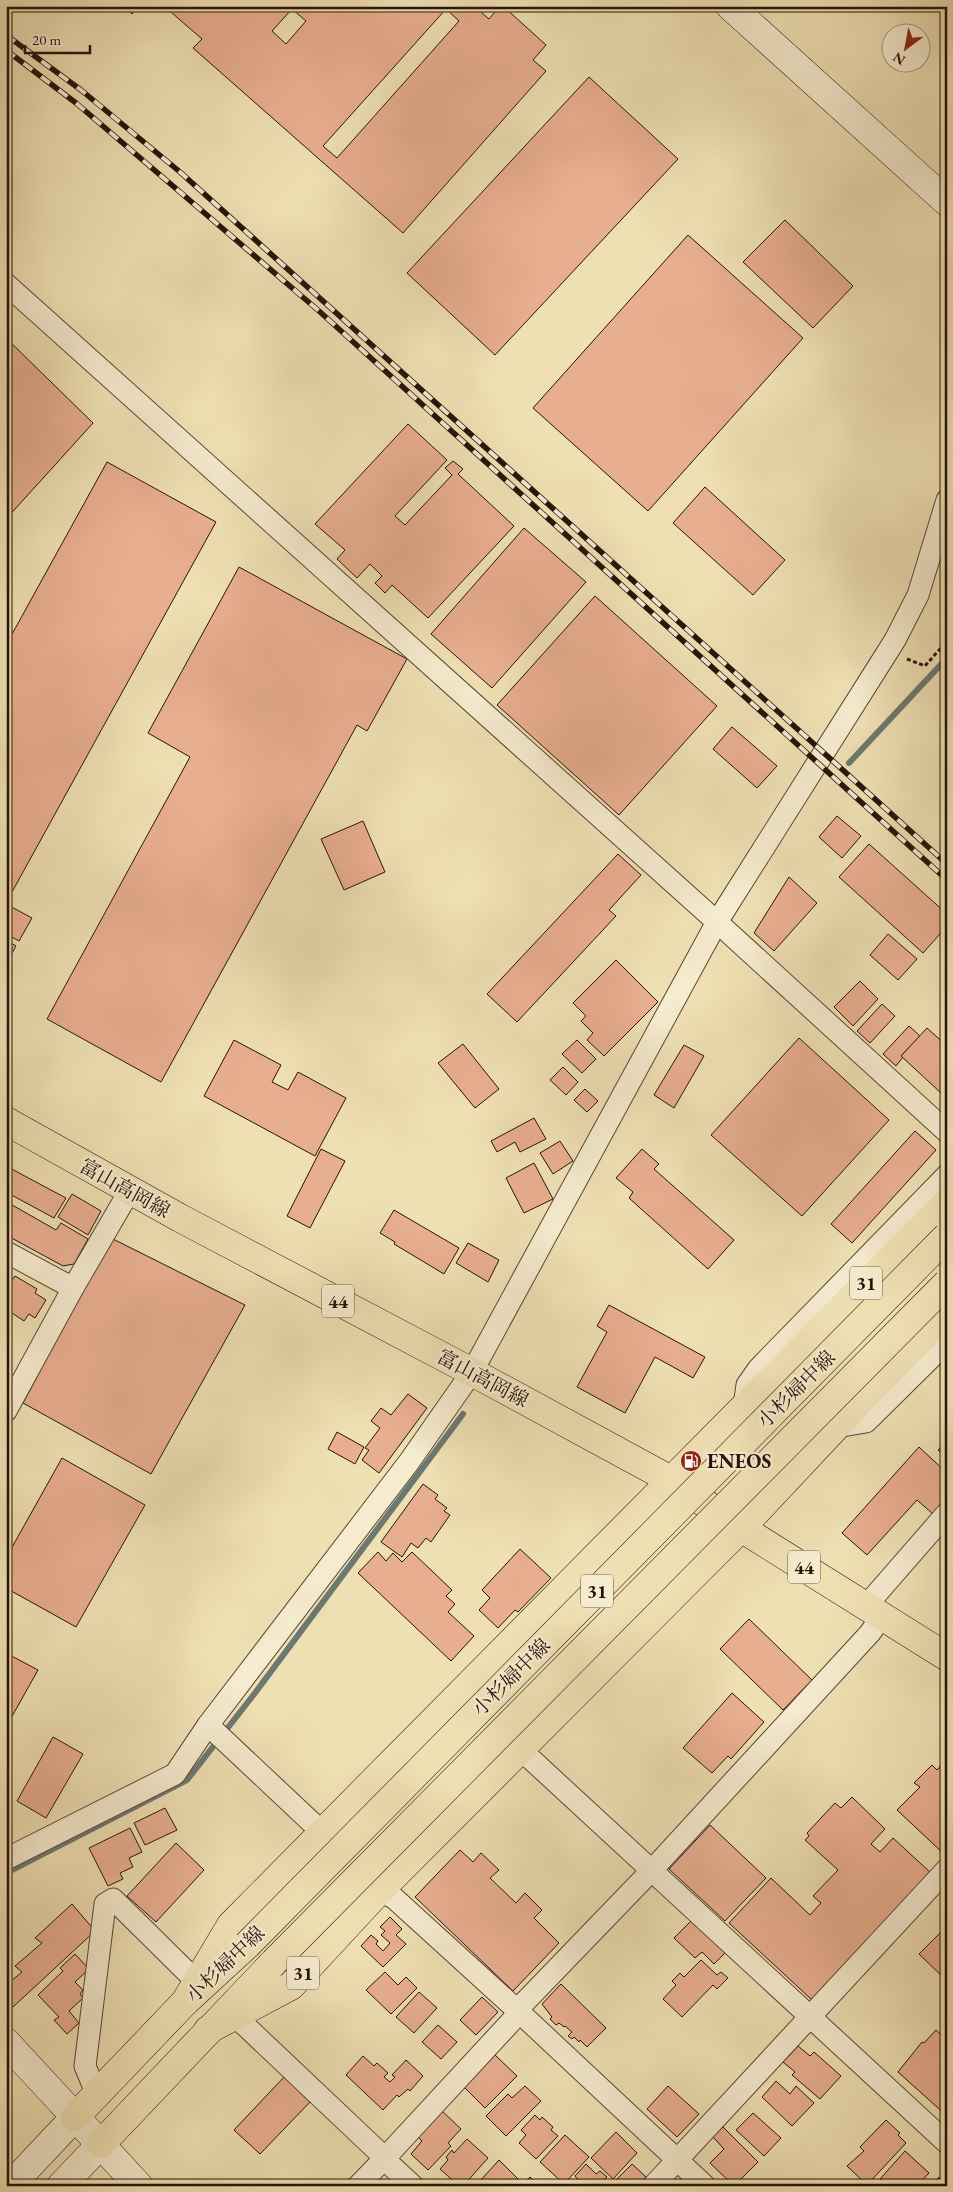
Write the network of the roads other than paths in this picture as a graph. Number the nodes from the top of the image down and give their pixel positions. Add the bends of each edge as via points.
1 (730, 6) edge
2 (947, 202) edge
3 (6, 284) edge
4 (947, 500) edge
5 (718, 922) junction
6 (6, 1120) edge
7 (947, 1132) edge
8 (947, 1175) edge
9 (130, 1190) junction
10 (947, 1202) edge
11 (947, 1236) edge
12 (6, 1252) edge
13 (947, 1283) edge
14 (73, 1288) junction
15 (947, 1313) edge
16 (947, 1342) edge
17 (472, 1372) junction
18 (744, 1407) junction
19 (6, 1411) edge
20 (836, 1427) junction
21 (671, 1480) junction
22 (947, 1512) edge
23 (741, 1528) junction
24 (874, 1611) junction
25 (947, 1657) edge
26 (208, 1725) junction
27 (520, 1749) junction
28 (324, 1834) junction
29 (6, 1859) edge
30 (652, 1870) junction
31 (946, 1872) edge
32 (380, 1891) junction
33 (191, 1992) junction
34 (518, 2011) junction
35 (235, 2016) junction
36 (810, 2016) junction
37 (208, 2030) junction
38 (6, 2042) edge
39 (96, 2096) junction
40 (75, 2117) junction
41 (947, 2143) edge
42 (101, 2144) junction
43 (384, 2158) junction
44 (678, 2160) junction
45 (10, 2186) edge
46 (62, 2186) edge
47 (139, 2186) edge
48 (358, 2186) edge
49 (412, 2186) edge
50 (653, 2186) edge
51 (705, 2186) edge

1 - 2 street
3 - 5 street
4 - 5 street via 918,595 888,652
5 - 7 street
5 - 17 street
6 - 9 main road, 富山高岡線 / 44
8 - 18 street via 759,1368 747,1385
9 - 14 street
9 - 17 main road, 富山高岡線 / 44
10 - 18 main road, 31
11 - 33 main road, 小杉婦中線 / 31, bridge via 247,1945
12 - 14 street
13 - 37 main road, 小杉婦中線 / 31, bridge
14 - 19 street
15 - 20 main road, 31
16 - 20 street via 866,1422
17 - 21 main road, 富山高岡線 / 44
17 - 26 street via 409,1462
18 - 21 main road, 31
20 - 23 main road, 31
21 - 23 main road, 富山高岡線 / 44
21 - 28 main road, 31
22 - 24 street
23 - 24 main road, 富山高岡線 / 44
23 - 27 main road, 31
24 - 25 main road, 富山高岡線 / 44
24 - 30 street via 870,1633
26 - 28 street
26 - 29 street via 175,1774
27 - 30 street
27 - 32 main road, 31
28 - 33 main road, 31 via 231,1925
30 - 34 street
30 - 36 street
31 - 36 street
32 - 34 street via 394,1898
32 - 35 main road, 31 via 291,1986
33 - 39 main road, 小杉婦中線 / 31
33 - 39 street via 113,1899 105,1904 84,2066
34 - 43 street
34 - 44 street
35 - 37 main road, 31
35 - 43 street
36 - 41 street
36 - 44 street
37 - 42 main road, 小杉婦中線 / 31
38 - 40 street
39 - 40 main road, 小杉婦中線 / 31
40 - 42 street
40 - 45 street
42 - 46 street
42 - 47 street
43 - 48 street
43 - 49 street
44 - 50 street
44 - 51 street

